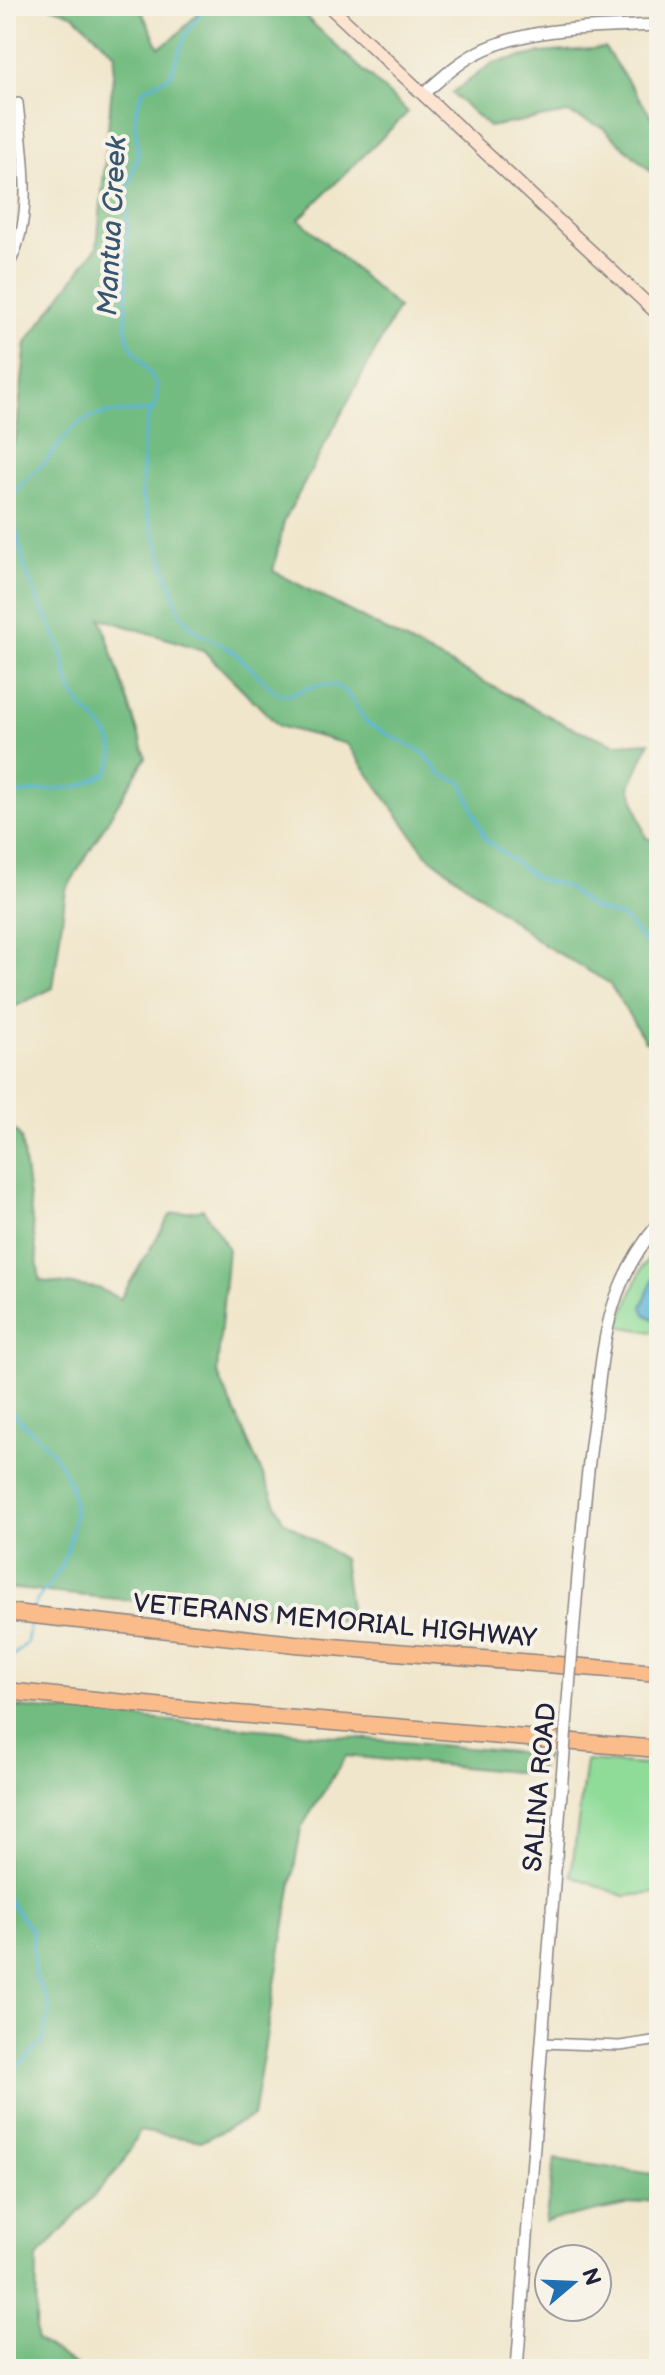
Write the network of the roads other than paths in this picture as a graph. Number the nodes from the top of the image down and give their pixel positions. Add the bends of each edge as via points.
1 (329, 6) edge
2 (659, 25) edge
3 (423, 94) junction
4 (18, 103) dead end
5 (6, 270) edge
6 (659, 315) edge
7 (659, 1223) edge
8 (6, 1612) edge
9 (659, 1673) edge
10 (6, 1691) edge
11 (659, 1749) edge
12 (659, 2040) edge
13 (543, 2043) junction
14 (517, 2369) edge

1 - 3 main road
2 - 3 street via 508,41 474,54
3 - 6 main road
4 - 5 street via 24,192 19,234
7 - 13 street, SALINA ROAD, bridge via 629,1264 605,1324 586,1474
8 - 9 highway, VETERANS MEMORIAL HIGHWAY via 295,1644
10 - 11 highway
12 - 13 street via 620,2046
13 - 14 street, SALINA ROAD

